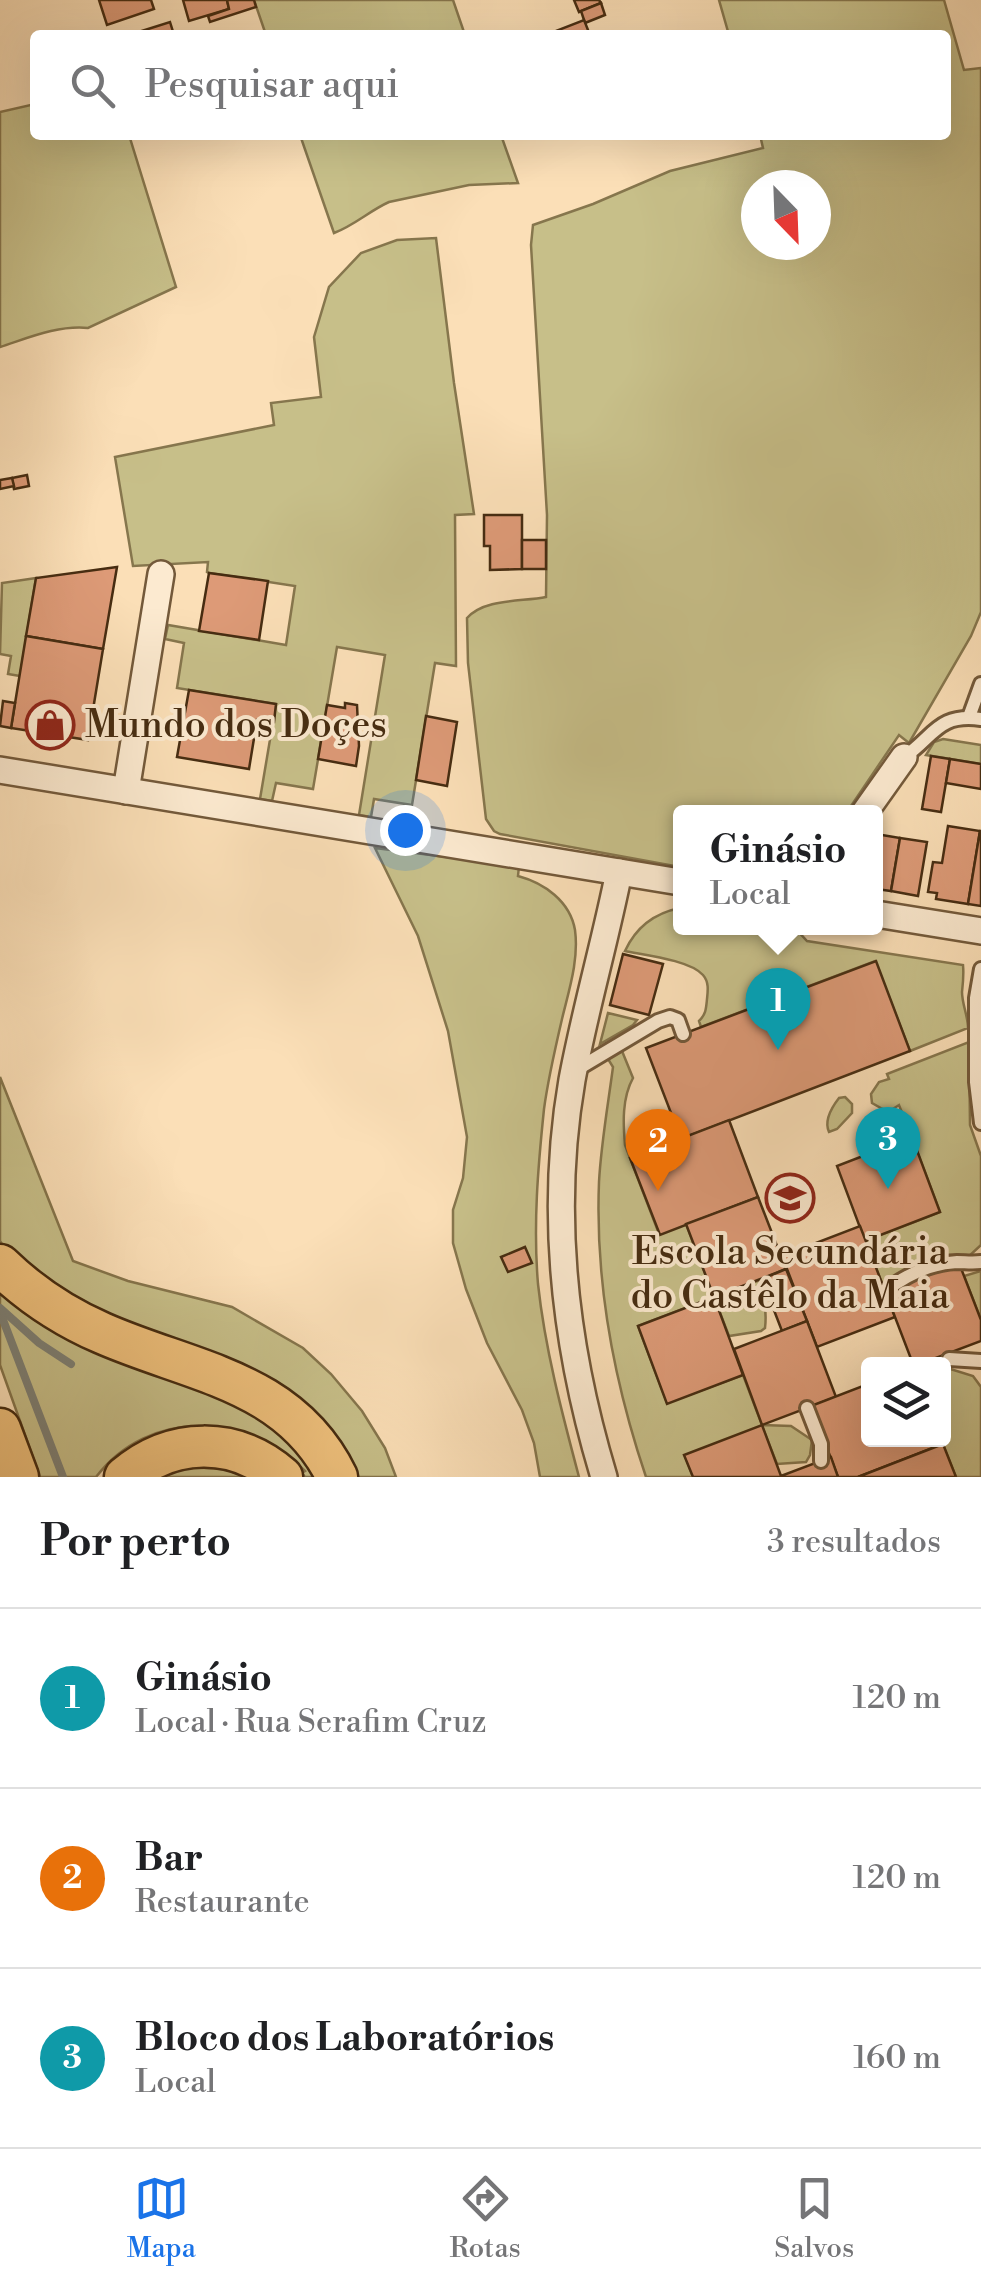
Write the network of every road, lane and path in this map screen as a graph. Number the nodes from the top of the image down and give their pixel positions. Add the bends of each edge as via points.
1 (162, 574) dead end
2 (981, 684) edge
3 (975, 718) edge
4 (904, 758) joint
5 (0, 770) edge
6 (126, 791) junction
7 (870, 805) edge
8 (618, 872) junction
9 (673, 881) edge
10 (883, 915) edge
11 (981, 931) edge
12 (981, 969) edge
13 (683, 1034) dead end
14 (574, 1071) junction
15 (981, 1123) edge
16 (981, 1262) edge
17 (0, 1265) edge
18 (895, 1284) dead end
19 (951, 1359) edge
20 (981, 1362) edge
21 (807, 1408) dead end
22 (0, 1428) edge
23 (821, 1461) dead end
24 (18, 1477) edge
25 (125, 1477) edge
26 (282, 1477) edge
27 (337, 1477) edge
28 (604, 1477) edge

1 - 6 street
2 - 3 lane
3 - 4 lane via 940,726
4 - 7 street
5 - 6 street
6 - 8 street
8 - 9 street
8 - 14 street
10 - 11 street
12 - 15 lane
13 - 14 lane via 678,1020 658,1021
14 - 28 street via 562,1178 565,1291
16 - 18 lane via 930,1266
17 - 27 main road via 74,1320 220,1376 277,1406 314,1440
19 - 20 lane
21 - 23 lane
22 - 24 main road
25 - 26 main road via 168,1451 210,1446 254,1458

